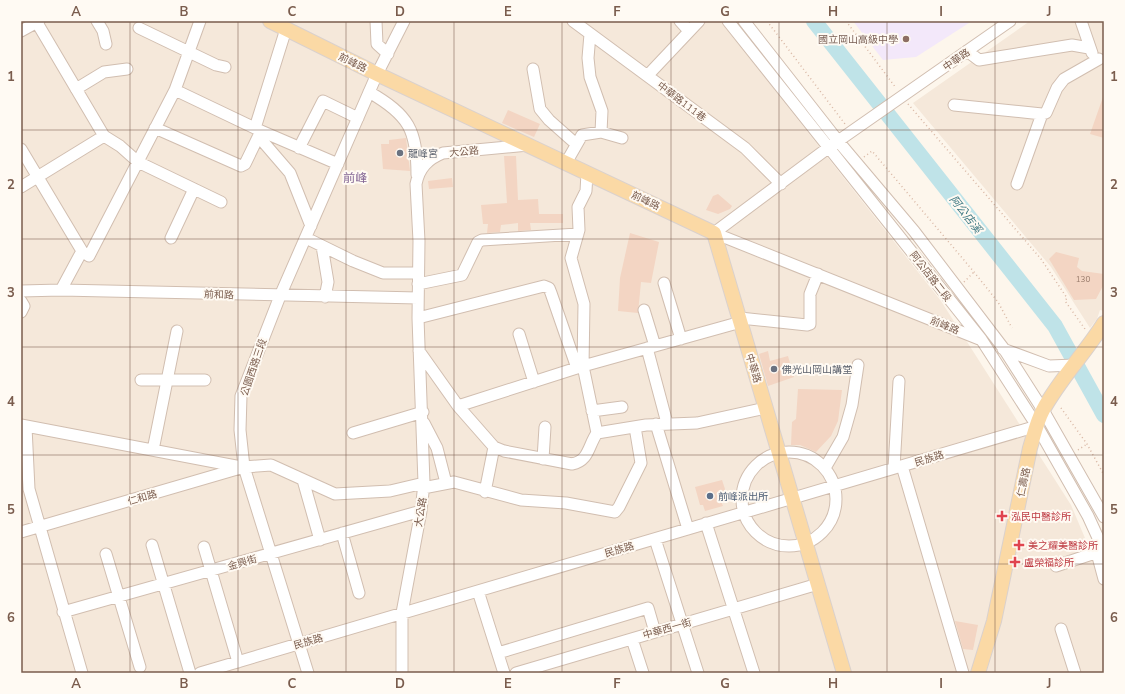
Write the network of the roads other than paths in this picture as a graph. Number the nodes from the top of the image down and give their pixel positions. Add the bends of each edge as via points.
1 (38, 21) edge
2 (97, 21) edge
3 (200, 21) edge
4 (270, 21) edge
5 (376, 21) edge
6 (404, 21) edge
7 (680, 21) edge
8 (699, 21) edge
9 (728, 21) edge
10 (744, 21) edge
11 (1010, 21) edge
12 (1081, 21) edge
13 (577, 22) edge
14 (139, 28) dead end
15 (286, 29) junction
16 (21, 31) edge
17 (689, 31) junction
18 (590, 34) junction
19 (106, 44) dead end
20 (1089, 48) junction
21 (967, 51) junction
22 (188, 53) junction
23 (388, 54) junction
24 (1101, 60) edge
25 (225, 66) dead end
26 (127, 69) dead end
27 (533, 69) dead end
28 (377, 74) junction
29 (777, 74) junction
30 (648, 75) junction
31 (76, 89) junction
32 (175, 90) junction
33 (369, 92) junction
34 (954, 105) dead end
35 (1042, 114) junction
36 (358, 118) junction
37 (155, 128) junction
38 (258, 132) junction
39 (602, 132) junction
40 (104, 136) junction
41 (622, 138) dead end
42 (838, 141) junction
43 (576, 144) junction
44 (528, 145) junction
45 (299, 148) junction
46 (828, 148) junction
47 (21, 149) edge
48 (138, 162) junction
49 (566, 163) junction
50 (338, 164) junction
51 (587, 173) junction
52 (417, 176) junction
53 (38, 177) junction
54 (781, 184) junction
55 (1017, 184) dead end
56 (21, 187) edge
57 (194, 189) junction
58 (221, 202) dead end
59 (311, 226) junction
60 (914, 231) junction
61 (714, 233) junction
62 (578, 234) junction
63 (171, 238) dead end
64 (306, 238) junction
65 (903, 241) junction
66 (322, 246) junction
67 (82, 251) junction
68 (818, 274) junction
69 (418, 279) junction
70 (664, 283) dead end
71 (61, 290) junction
72 (21, 291) edge
73 (280, 296) junction
74 (325, 297) junction
75 (418, 298) junction
76 (21, 301) edge
77 (644, 310) dead end
78 (21, 312) edge
79 (418, 318) junction
80 (740, 320) junction
81 (1104, 323) edge
82 (177, 331) dead end
83 (519, 334) dead end
84 (681, 339) junction
85 (981, 339) junction
86 (651, 347) junction
87 (1004, 349) junction
88 (419, 350) junction
89 (858, 364) dead end
90 (1075, 365) junction
91 (580, 367) junction
92 (141, 380) dead end
93 (205, 380) dead end
94 (167, 381) junction
95 (899, 381) dead end
96 (534, 382) junction
97 (458, 406) junction
98 (622, 406) dead end
99 (766, 408) junction
100 (1043, 410) junction
101 (592, 411) junction
102 (423, 416) junction
103 (656, 424) junction
104 (667, 424) junction
105 (23, 426) edge
106 (1037, 426) junction
107 (545, 427) dead end
108 (635, 427) junction
109 (353, 433) dead end
110 (597, 433) junction
111 (494, 447) junction
112 (153, 450) junction
113 (779, 452) junction
114 (543, 459) junction
115 (244, 467) junction
116 (898, 467) junction
117 (824, 468) junction
118 (303, 480) junction
119 (446, 483) junction
120 (424, 486) junction
121 (835, 486) junction
122 (485, 492) junction
123 (793, 498) junction
124 (421, 511) junction
125 (743, 513) junction
126 (1104, 517) edge
127 (706, 524) junction
128 (40, 526) junction
129 (688, 529) junction
130 (21, 532) edge
131 (342, 534) junction
132 (654, 539) junction
133 (320, 540) junction
134 (806, 543) junction
135 (152, 545) dead end
136 (204, 547) dead end
137 (1102, 551) edge
138 (106, 554) dead end
139 (271, 554) junction
140 (1056, 566) dead end
141 (210, 571) junction
142 (1104, 579) edge
143 (164, 584) junction
144 (818, 584) junction
145 (478, 591) junction
146 (359, 593) dead end
147 (118, 596) junction
148 (733, 609) junction
149 (63, 612) junction
150 (402, 613) junction
151 (683, 624) junction
152 (1061, 629) dead end
153 (655, 632) junction
154 (632, 639) junction
155 (299, 644) junction
156 (498, 653) junction
157 (238, 662) junction
158 (140, 668) dead end
159 (82, 673) edge
160 (190, 673) edge
161 (200, 673) edge
162 (308, 673) edge
163 (402, 673) edge
164 (504, 673) edge
165 (516, 673) edge
166 (643, 673) edge
167 (698, 673) edge
168 (754, 673) edge
169 (844, 673) edge
170 (963, 673) edge
171 (978, 673) edge
172 (1075, 673) edge

1 - 16 street
1 - 31 street
2 - 19 street
3 - 22 street
4 - 15 main road, 前峰路
5 - 23 street via 377,44
6 - 23 street, 公園西路三段
7 - 17 street
8 - 17 street
9 - 29 street, 阿公店路二段
10 - 29 street, 阿公店路二段
11 - 21 street, 中華路
12 - 20 street
13 - 18 street, 中華路111巷
14 - 22 street
15 - 28 main road, 前峰路
15 - 38 street
17 - 30 street
18 - 30 street, 中華路111巷
18 - 39 street via 589,71 602,112
20 - 21 street via 1072,45 979,60
20 - 24 street via 1092,54
21 - 42 street, 中華路
22 - 25 street via 216,65
22 - 32 street
23 - 28 street, 公園西路三段
24 - 35 street via 1064,79 1057,88 1048,110
26 - 31 street via 104,72
27 - 43 street via 540,109
28 - 33 street, 公園西路三段
28 - 44 main road, 前峰路
29 - 42 street, 阿公店路二段
29 - 46 street, 阿公店路二段
30 - 54 street, 中華路111巷 via 745,148
31 - 40 street
32 - 37 street
32 - 38 street
33 - 36 street, 公園西路三段
33 - 52 street via 403,116 411,127 417,156
34 - 35 street
35 - 55 street
36 - 45 street via 323,101
36 - 50 street, 公園西路三段
37 - 38 street via 241,166 246,164
37 - 48 street
38 - 45 street
38 - 59 street via 290,173
39 - 41 street
39 - 43 street via 582,135
40 - 48 street
40 - 53 street
42 - 46 street
42 - 60 street, 阿公店路二段
43 - 49 street
44 - 49 main road, 前峰路
44 - 52 street, 大公路 via 443,153 432,157
45 - 50 street
46 - 54 street
46 - 65 street, 阿公店路二段
47 - 53 street
48 - 57 street
48 - 67 street via 89,256
49 - 51 main road, 前峰路
50 - 59 street, 公園西路三段
51 - 61 main road, 前峰路
51 - 62 street via 586,191 578,207
52 - 69 street, 大公路
53 - 56 street
53 - 67 street
54 - 61 street
57 - 58 street
57 - 63 street
59 - 64 street, 公園西路三段
60 - 65 street
60 - 87 street, 阿公店路二段
61 - 68 street, 前峰路
61 - 80 main road, 中華路
62 - 69 street via 482,240 478,242 462,275
62 - 91 street via 571,258 584,304
64 - 66 street
64 - 73 street, 公園西路三段
65 - 85 street, 阿公店路二段
66 - 69 street via 383,273
66 - 74 street via 328,282
67 - 71 street
68 - 80 street via 810,294 810,324
68 - 85 street, 前峰路
69 - 75 street, 大公路
70 - 84 street
71 - 72 street, 前和路
71 - 73 street, 前和路
73 - 74 street, 前和路
73 - 115 street, 公園西路三段 via 241,396 240,430
74 - 75 street, 前和路
75 - 79 street, 大公路
76 - 78 street via 24,306
77 - 86 street
79 - 88 street, 大公路
79 - 91 street via 544,286 549,288
80 - 84 street
80 - 99 main road, 中華路
81 - 90 main road, 仁壽路
82 - 94 street
83 - 96 street
84 - 86 street
85 - 87 street, 前峰路
85 - 106 street, 阿公店路二段
86 - 91 street
86 - 104 street
87 - 90 street, 前峰路 via 1049,366
87 - 100 street, 阿公店路二段
88 - 97 street
88 - 102 street, 大公路
89 - 117 street via 852,405 843,437
90 - 100 main road, 仁壽路
91 - 96 street
91 - 101 street
92 - 94 street
93 - 94 street
94 - 112 street
95 - 116 street
96 - 97 street
97 - 111 street
98 - 101 street
99 - 104 street via 697,423
99 - 113 main road, 中華路
100 - 106 main road, 仁壽路
100 - 126 street, 阿公店路二段
101 - 110 street
102 - 109 street
102 - 119 street via 437,448
102 - 120 street, 大公路
103 - 104 street
103 - 108 street
103 - 129 street
105 - 112 street
105 - 128 street via 28,477
106 - 116 street, 民族路
106 - 137 street, 阿公店路二段 via 1088,516
106 - 171 main road, 仁壽路 via 1030,448 994,621
107 - 114 street
108 - 110 street
108 - 122 street via 641,463 615,512 566,503 521,500
110 - 114 street via 586,457 582,460 572,464
111 - 114 street
111 - 122 street
112 - 115 street
113 - 117 street via 805,454 818,461
113 - 123 main road, 中華路
113 - 125 street via 762,460 751,470 742,490
115 - 118 street via 271,465
115 - 128 street, 仁和路
115 - 139 street, 公園西路三段
116 - 121 street, 民族路
116 - 170 street
117 - 121 street
118 - 120 street via 335,494
118 - 133 street
119 - 120 street
119 - 122 street via 454,482
120 - 124 street, 大公路
121 - 123 street, 民族路
121 - 134 street via 837,500 834,515 827,528
123 - 125 street, 民族路
123 - 134 main road, 中華路
124 - 131 street, 金興街
124 - 150 street, 大公路
125 - 127 street, 民族路
125 - 134 street via 760,537 773,544 788,546
127 - 129 street, 民族路
127 - 148 street
128 - 130 street, 仁和路
128 - 149 street
129 - 132 street, 民族路
131 - 133 street, 金興街
131 - 146 street
132 - 145 street, 民族路
132 - 151 street
133 - 139 street, 金興街
134 - 144 main road, 中華路
135 - 143 street
136 - 141 street
137 - 140 street
137 - 142 street, 阿公店路二段
138 - 147 street
139 - 141 street, 金興街
139 - 155 street, 公園西路三段
141 - 143 street, 金興街
141 - 157 street
143 - 147 street, 金興街
143 - 160 street
144 - 148 street, 中華西一街
144 - 169 main road, 中華路
145 - 150 street, 民族路
145 - 156 street
147 - 149 street, 金興街
147 - 158 street
148 - 151 street, 中華西一街
148 - 168 street
149 - 159 street
150 - 155 street, 民族路
150 - 163 street, 大公路
151 - 153 street, 中華西一街
151 - 167 street
152 - 172 street
153 - 154 street, 中華西一街
153 - 156 street via 648,608
154 - 165 street, 中華西一街
154 - 166 street
155 - 157 street, 民族路
155 - 162 street, 公園西路三段
156 - 164 street
157 - 161 street, 民族路

